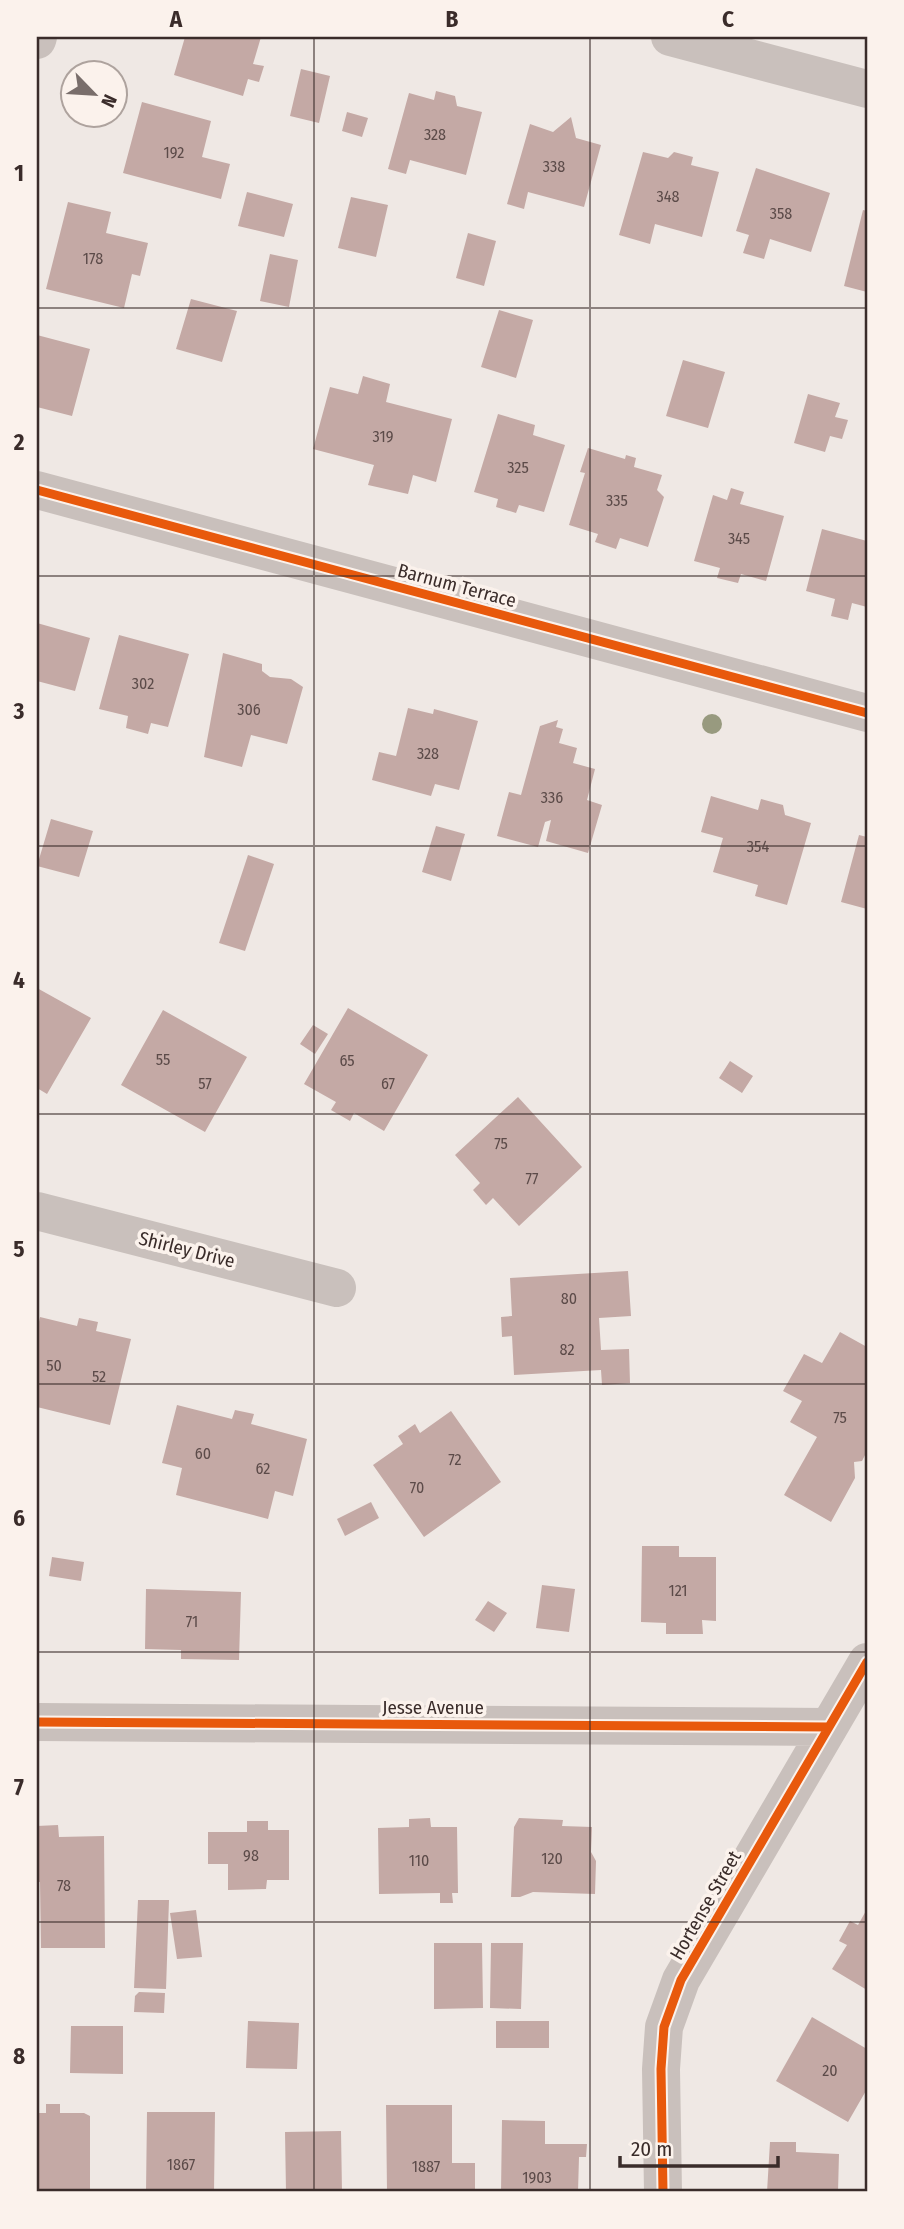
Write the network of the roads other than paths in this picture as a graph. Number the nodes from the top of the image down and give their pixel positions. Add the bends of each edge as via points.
1 (670, 37) edge
2 (867, 89) edge
3 (37, 490) edge
4 (867, 713) edge
5 (37, 1210) edge
6 (337, 1288) dead end
7 (867, 1662) edge
8 (37, 1722) edge
9 (830, 1727) junction
10 (663, 2192) edge

1 - 2 street
3 - 4 street, Barnum Terrace
5 - 6 street, Shirley Drive
7 - 9 street, Hortense Street
8 - 9 street, Jesse Avenue
9 - 10 street, Hortense Street via 681,1980 664,2027

